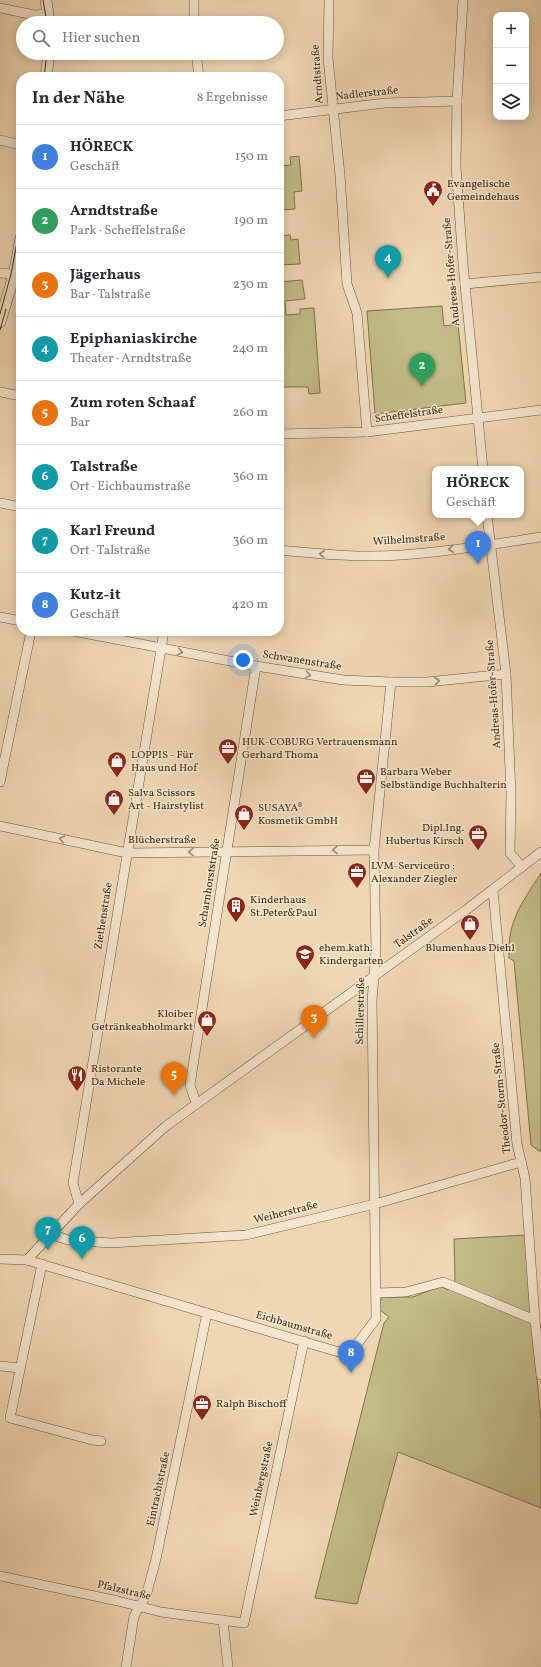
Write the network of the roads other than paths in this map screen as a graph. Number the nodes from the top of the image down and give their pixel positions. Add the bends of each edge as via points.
1 (46, 0) edge
2 (194, 0) edge
3 (329, 0) edge
4 (463, 0) edge
5 (0, 8) edge
6 (34, 16) edge
7 (49, 16) edge
8 (194, 16) edge
9 (48, 60) edge
10 (197, 60) edge
11 (47, 72) edge
12 (198, 72) edge
13 (457, 101) junction
14 (332, 110) junction
15 (284, 115) edge
16 (0, 140) edge
17 (16, 144) edge
18 (0, 273) edge
19 (16, 275) edge
20 (541, 277) edge
21 (16, 278) edge
22 (465, 284) junction
23 (0, 322) edge
24 (0, 392) edge
25 (16, 395) edge
26 (541, 410) edge
27 (478, 418) junction
28 (366, 432) junction
29 (284, 434) edge
30 (483, 466) edge
31 (0, 503) edge
32 (16, 506) edge
33 (487, 518) edge
34 (541, 536) edge
35 (490, 545) junction
36 (284, 550) edge
37 (0, 617) edge
38 (16, 620) edge
39 (30, 636) edge
40 (99, 636) edge
41 (163, 636) edge
42 (161, 648) junction
43 (256, 666) junction
44 (506, 674) junction
45 (391, 682) junction
46 (0, 782) edge
47 (0, 826) edge
48 (374, 850) junction
49 (228, 852) junction
50 (541, 852) edge
51 (127, 853) junction
52 (522, 867) junction
53 (493, 891) junction
54 (374, 978) junction
55 (196, 1103) junction
56 (521, 1162) junction
57 (79, 1204) junction
58 (375, 1204) junction
59 (51, 1234) junction
60 (0, 1260) edge
61 (27, 1260) junction
62 (42, 1264) junction
63 (377, 1293) junction
64 (207, 1313) junction
65 (535, 1320) junction
66 (304, 1341) junction
67 (0, 1366) edge
68 (20, 1368) junction
69 (541, 1375) edge
70 (101, 1441) dead end
71 (0, 1576) edge
72 (140, 1606) junction
73 (223, 1620) junction
74 (244, 1623) joint
75 (126, 1667) edge
76 (228, 1667) edge

1 - 7 street
2 - 8 street
3 - 14 street, Arndtstraße via 328,58
4 - 13 street, Andreas-Hofer-Straße
5 - 6 street
9 - 11 street
10 - 12 street
13 - 14 street, Nadlerstraße via 392,103
13 - 22 street, Andreas-Hofer-Straße via 456,166
14 - 15 street, Nadlerstraße
14 - 28 street, Arndtstraße via 340,174 347,284 358,313
16 - 17 street
18 - 19 street
20 - 22 street
21 - 23 street
22 - 27 street, Andreas-Hofer-Straße
24 - 25 street
26 - 27 street, Scheffelstraße
27 - 28 street, Scheffelstraße
27 - 30 street, Andreas-Hofer-Straße
28 - 29 street, Scheffelstraße
31 - 32 street
33 - 35 street, Andreas-Hofer-Straße
34 - 35 street, Wilhelmstraße
35 -> 36 street, Wilhelmstraße via 401,555 337,555
35 - 44 street, Andreas-Hofer-Straße
37 - 38 street
39 - 46 street
40 - 42 street, Schwanenstraße
41 - 42 street, Ziethenstraße
42 -> 43 street, Schwanenstraße
42 - 51 street, Ziethenstraße
43 -> 45 street, Schwanenstraße via 343,680
43 - 49 street, Scharnhorststraße
45 -> 44 street, Schwanenstraße via 427,682
44 - 52 street, Andreas-Hofer-Straße via 511,794 510,853
45 - 48 street, Schillerstraße
51 -> 47 street, Blücherstraße
48 -> 49 street, Blücherstraße
48 - 54 street, Schillerstraße
49 -> 51 street, Blücherstraße
49 - 55 street, Scharnhorststraße via 190,1085
50 - 52 street, Talstraße
51 - 57 street, Ziethenstraße via 73,1183
52 - 53 street, Talstraße
53 - 54 street, Talstraße
53 - 56 street, Theodor-Storm-Straße via 517,1144
54 - 55 street, Talstraße
54 - 58 street, Schillerstraße via 372,1001
55 - 57 street, Talstraße via 166,1126
56 - 58 street, Weiherstraße
56 - 65 street, Theodor-Storm-Straße via 525,1178
57 - 59 street, Talstraße
58 - 59 street, Weiherstraße via 246,1235 111,1243 68,1240
58 - 63 street, Schillerstraße
59 - 61 street, Talstraße
60 - 61 street
61 - 62 street, Eichbaumstraße
62 - 64 street, Eichbaumstraße
62 - 68 street
63 - 65 street via 406,1292 443,1282
63 - 66 street, Eichbaumstraße via 376,1318 349,1355
64 - 66 street, Eichbaumstraße
64 - 72 street, Eintrachtstraße via 156,1559 146,1596
65 - 69 street, Theodor-Storm-Straße
66 - 74 street, Weinbergstraße
67 - 68 street
68 - 70 street via 10,1418
71 - 72 street, Pfalzstraße
72 - 73 street, Pfalzstraße via 160,1612
72 - 75 street, Eintrachtstraße via 134,1616
73 - 74 street, Pfalzstraße
73 - 76 street

